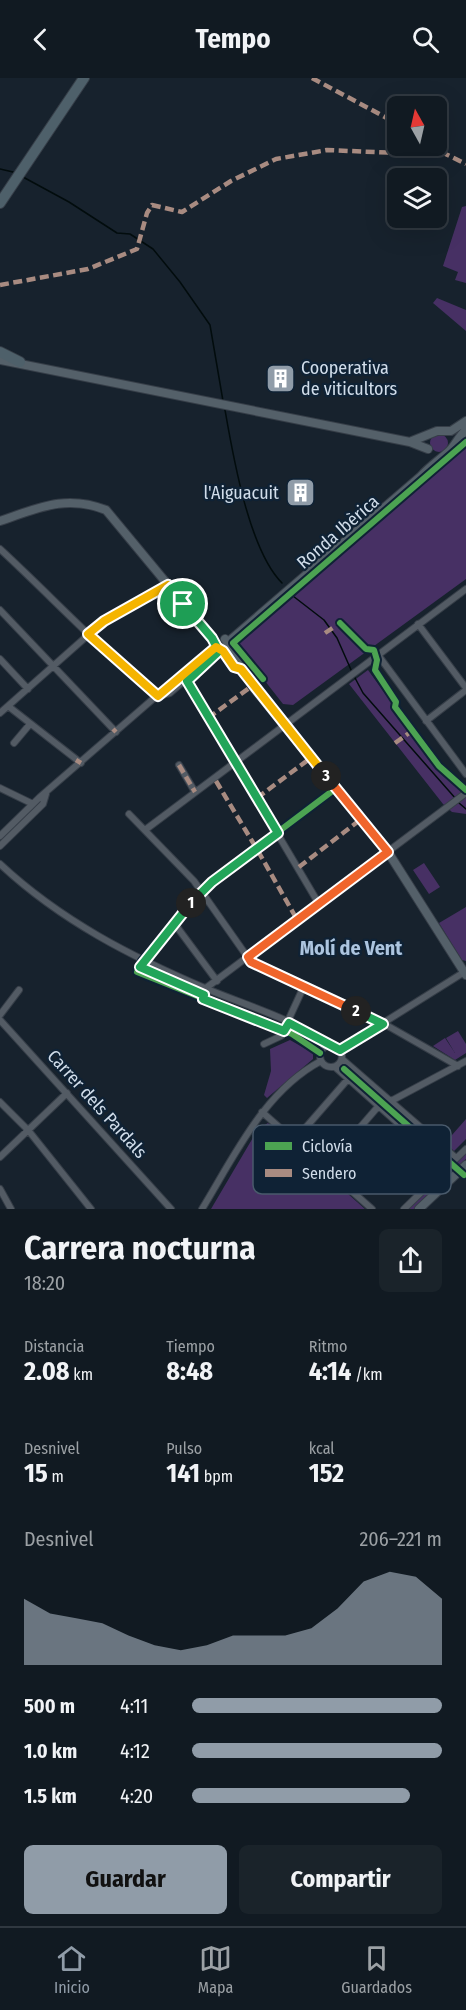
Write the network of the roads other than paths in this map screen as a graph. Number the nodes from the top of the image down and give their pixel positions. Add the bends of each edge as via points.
1 (84, 78) edge
2 (0, 203) edge
3 (2, 357) edge
4 (20, 362) joint
5 (466, 421) edge
6 (466, 430) edge
7 (444, 432) junction
8 (429, 435) junction
9 (410, 442) junction
10 (429, 450) junction
11 (445, 453) junction
12 (426, 471) junction
13 (0, 521) edge
14 (0, 549) edge
15 (168, 585) junction
16 (466, 589) edge
17 (458, 595) junction
18 (466, 600) edge
19 (0, 610) edge
20 (418, 624) junction
21 (88, 634) junction
22 (221, 644) junction
23 (378, 656) junction
24 (0, 659) edge
25 (54, 666) junction
26 (186, 679) junction
27 (28, 689) junction
28 (466, 689) edge
29 (158, 696) junction
30 (8, 706) junction
31 (0, 711) edge
32 (426, 721) junction
33 (30, 724) junction
34 (284, 725) junction
35 (116, 732) junction
36 (14, 742) dead end
37 (236, 762) junction
38 (81, 763) junction
39 (179, 765) dead end
40 (466, 774) edge
41 (0, 788) edge
42 (335, 789) junction
43 (48, 790) junction
44 (195, 792) junction
45 (466, 793) edge
46 (33, 804) junction
47 (129, 814) dead end
48 (145, 830) junction
49 (278, 833) junction
50 (0, 836) edge
51 (0, 846) edge
52 (388, 852) junction
53 (0, 864) edge
54 (201, 891) junction
55 (321, 903) junction
56 (174, 923) junction
57 (248, 957) junction
58 (142, 961) junction
59 (465, 973) edge
60 (217, 981) junction
61 (304, 986) junction
62 (206, 988) junction
63 (19, 990) dead end
64 (203, 999) junction
65 (0, 1015) edge
66 (0, 1020) edge
67 (289, 1023) junction
68 (383, 1024) junction
69 (284, 1031) junction
70 (264, 1044) dead end
71 (328, 1044) junction
72 (340, 1050) junction
73 (320, 1053) junction
74 (342, 1059) junction
75 (321, 1061) junction
76 (466, 1061) edge
77 (458, 1066) junction
78 (334, 1067) junction
79 (348, 1079) junction
80 (67, 1093) junction
81 (390, 1100) junction
82 (0, 1102) edge
83 (380, 1107) junction
84 (262, 1112) junction
85 (254, 1125) edge
86 (276, 1125) edge
87 (308, 1125) edge
88 (364, 1125) edge
89 (401, 1125) edge
90 (418, 1125) edge
91 (253, 1127) edge
92 (28, 1130) junction
93 (466, 1149) edge
94 (451, 1154) edge
95 (0, 1157) edge
96 (456, 1158) junction
97 (451, 1163) edge
98 (466, 1165) edge
99 (451, 1179) edge
100 (0, 1189) edge
101 (356, 1194) edge
102 (419, 1194) edge
103 (435, 1194) edge
104 (11, 1209) edge
105 (91, 1209) edge
106 (171, 1209) edge
107 (202, 1209) edge
108 (372, 1209) edge
109 (404, 1209) edge
110 (419, 1209) edge

1 - 2 highway
3 - 4 highway
4 - 9 street
5 - 7 street
6 - 11 street, Ronda Ibèrica
7 - 8 street
7 - 11 street via 451,440
8 - 9 street
8 - 10 street
9 - 10 street
10 - 11 street
10 - 12 street
11 - 12 street, Ronda Ibèrica
12 - 22 street, Ronda Ibèrica
13 - 15 street via 60,502 106,510
14 - 21 street
15 - 21 street
15 - 22 street
16 - 17 street
17 - 18 street
17 - 20 street
19 - 25 street
20 - 23 street
20 - 28 street
21 - 25 street
21 - 29 street
22 - 26 street
22 - 29 street
22 - 34 street via 234,667 241,669
23 - 32 street
23 - 34 street
24 - 27 street
25 - 27 street
25 - 35 street
26 - 29 street via 170,693
26 - 37 street
27 - 30 street
28 - 32 street
29 - 35 street
30 - 31 street
30 - 33 street
32 - 40 street
33 - 36 street
33 - 38 street
34 - 37 street
34 - 42 street
35 - 38 street
37 - 44 street
37 - 49 street
38 - 43 street
39 - 44 street
41 - 46 street
42 - 49 street
42 - 52 street
43 - 46 street
43 - 51 street via 43,804
44 - 48 street
45 - 52 street
46 - 50 street
47 - 48 street
48 - 54 street
49 - 54 street
49 - 55 street
52 - 55 street
52 - 59 street
53 - 58 street via 60,913
54 - 56 street
54 - 57 street
55 - 57 street
56 - 58 street
56 - 60 street
57 - 60 street
57 - 61 street via 251,962
58 - 62 street
58 - 64 street via 137,972
59 - 68 street
60 - 62 street
61 - 67 street
61 - 68 street
62 - 64 street
62 - 67 street
63 - 65 street
64 - 69 street
66 - 80 street, Carrer dels Pardals
67 - 69 street
67 - 71 street
68 - 72 street
68 - 77 street
69 - 70 street
69 - 73 street
71 - 72 street
71 - 73 street
72 - 74 street
73 - 75 street
74 - 78 street
74 - 81 street
75 - 78 street
75 - 84 street
76 - 77 street
77 - 81 street
78 - 79 street
79 - 83 street
79 - 87 street
80 - 92 street
80 - 106 street, Carrer dels Pardals
81 - 83 street
81 - 90 street
82 - 92 street
83 - 88 street
83 - 89 street
84 - 85 street
84 - 86 street
91 - 107 street
92 - 95 street
92 - 105 street
93 - 96 street
94 - 96 street
96 - 97 street
98 - 99 street
100 - 104 street
101 - 108 street
102 - 109 street
103 - 110 street

